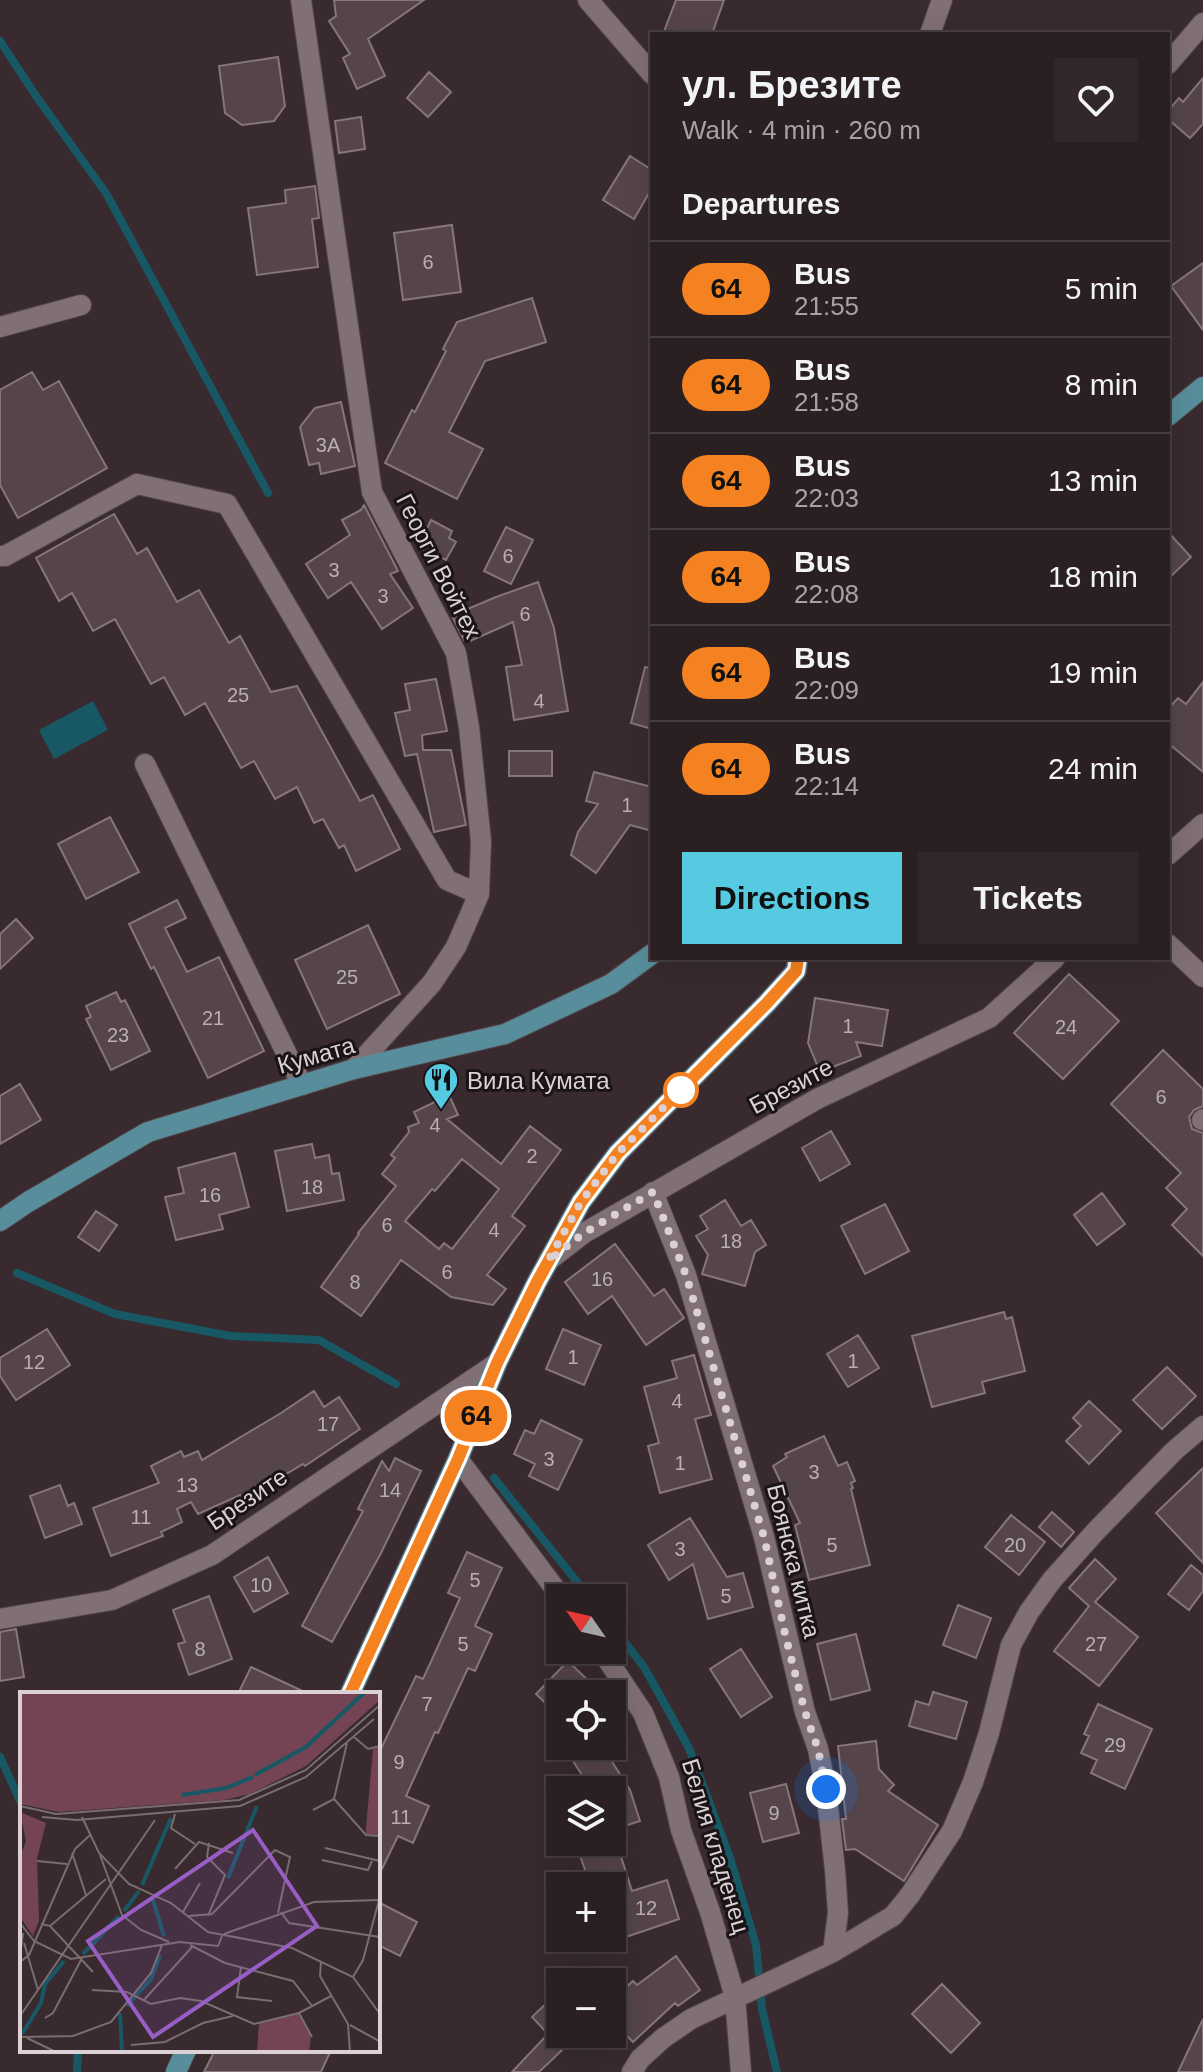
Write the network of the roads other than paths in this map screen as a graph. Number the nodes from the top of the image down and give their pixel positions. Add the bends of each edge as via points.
1 (301, 0) edge
2 (588, 0) edge
3 (942, 0) edge
4 (1203, 23) edge
5 (931, 32) edge
6 (1170, 62) edge
7 (650, 72) edge
8 (81, 305) dead end
9 (0, 327) edge
10 (1203, 387) edge
11 (1170, 414) edge
12 (0, 556) edge
13 (145, 764) dead end
14 (1203, 824) edge
15 (1170, 853) edge
16 (479, 894) junction
17 (1170, 946) edge
18 (650, 955) edge
19 (798, 960) edge
20 (1053, 960) edge
21 (1203, 977) edge
22 (354, 1069) junction
23 (302, 1085) junction
24 (653, 1192) junction
25 (0, 1221) edge
26 (548, 1261) junction
27 (497, 1363) junction
28 (1203, 1426) edge
29 (458, 1459) junction
30 (552, 1584) edge
31 (0, 1619) edge
32 (610, 1664) edge
33 (351, 1692) edge
34 (833, 1952) junction
35 (735, 1997) junction
36 (185, 2052) edge
37 (176, 2072) edge
38 (632, 2072) edge
39 (741, 2072) edge

1 - 16 street, Георги Войтех via 372,492 456,653 481,841
2 - 7 street
3 - 5 street
4 - 6 street
8 - 9 street
10 - 11 main road
12 - 16 street via 137,484 227,504 447,880
13 - 23 street
14 - 15 street
16 - 22 street, Георги Войтех via 456,947 432,983
17 - 21 street
18 - 22 main road, Кумата via 611,984 505,1034
19 - 26 main road via 796,971 767,1003 618,1153 581,1202
20 - 24 street, Брезите via 989,1018 817,1099
22 - 23 main road, Кумата
23 - 25 main road, Кумата via 148,1132
24 - 26 street, Брезите
24 - 34 street, Боянска китка via 686,1275 764,1537 818,1749 835,1870 838,1913
26 - 27 main road
27 - 29 main road
27 - 31 street, Брезите via 212,1555 112,1600
28 - 34 street via 1096,1531 1029,1612 1011,1645 989,1733 952,1831 893,1916
29 - 30 street
29 - 33 main road
32 - 35 street, Белия кладенец via 643,1713 669,1777
34 - 35 street
35 - 38 street via 662,2039
35 - 39 street, Белия кладенец
36 - 37 main road

